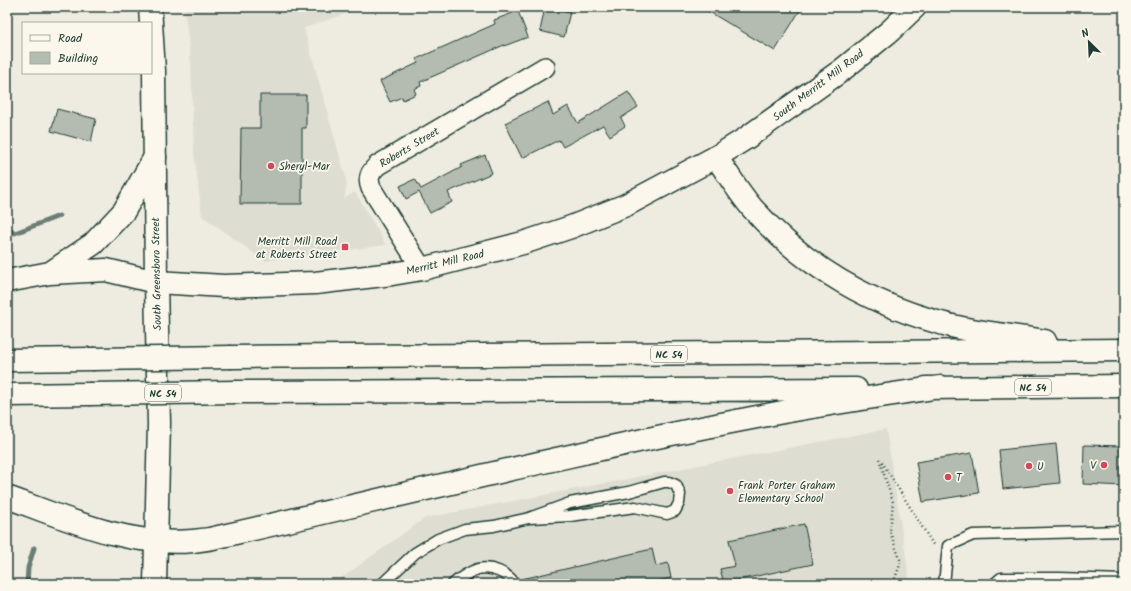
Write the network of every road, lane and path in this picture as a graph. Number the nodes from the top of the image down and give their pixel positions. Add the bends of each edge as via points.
1 (150, 7) edge
2 (915, 7) edge
3 (151, 22) edge
4 (152, 39) edge
5 (545, 68) dead end
6 (155, 157) junction
7 (716, 157) junction
8 (422, 269) junction
9 (50, 273) junction
10 (7, 281) edge
11 (156, 282) junction
12 (1114, 350) edge
13 (7, 360) edge
14 (1124, 386) edge
15 (941, 387) junction
16 (7, 395) edge
17 (7, 497) edge
18 (529, 518) junction
19 (1124, 531) edge
20 (156, 541) junction
21 (945, 563) junction
22 (1124, 580) edge
23 (155, 584) edge
24 (382, 584) edge
25 (453, 584) edge
26 (515, 584) edge
27 (894, 584) edge
28 (944, 584) edge
29 (994, 584) edge

1 - 3 main road, South Greensboro Street
2 - 7 main road, South Merritt Mill Road via 842,70 746,139
4 - 6 main road, South Greensboro Street
5 - 8 street, Roberts Street via 372,170 369,176 371,188
6 - 9 main road via 124,211 94,244
6 - 11 main road, South Greensboro Street
7 - 8 main road, Merritt Mill Road via 626,205 578,224 523,243
7 - 12 main road via 752,208 786,243 821,269 872,299 909,314 953,326
8 - 11 main road, Merritt Mill Road via 315,283 224,286
9 - 10 main road, Merritt Mill Road
9 - 11 main road, Merritt Mill Road via 106,270
11 - 20 main road, South Greensboro Street via 159,424
12 - 13 main road, NC 54, bridge
14 - 15 main road, NC 54
15 - 16 main road, NC 54, bridge
15 - 20 main road via 748,419 209,539 193,542
17 - 20 main road via 110,533
18 - 18 lane via 570,516 635,507 667,514 675,511 680,494 676,485 664,482 570,504
18 - 24 lane via 465,529 438,539 415,553
19 - 21 lane via 973,535 948,546
20 - 23 main road, South Greensboro Street
21 - 27 path via 879,458 893,502 890,532 901,562
21 - 28 lane
22 - 29 lane via 1001,578
25 - 26 lane via 461,577 479,569 499,570

